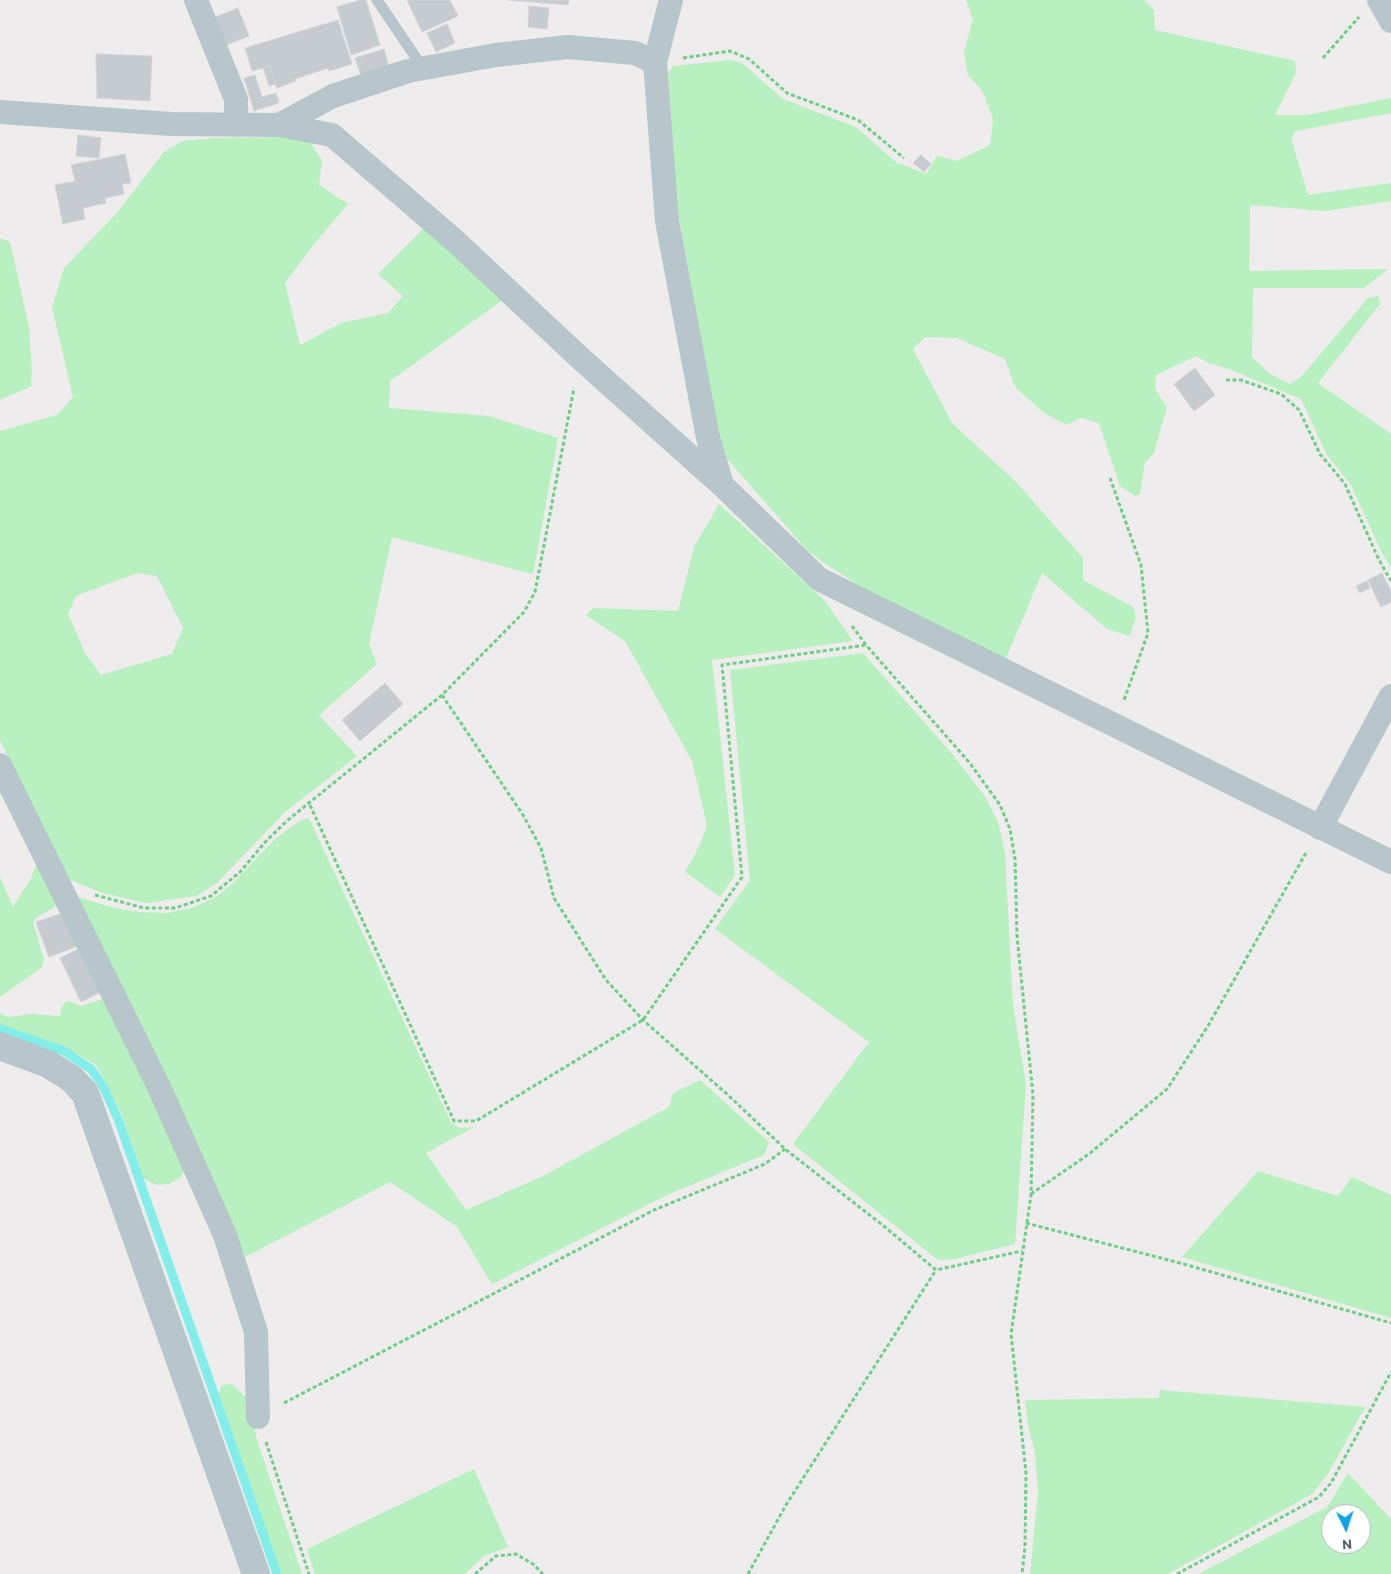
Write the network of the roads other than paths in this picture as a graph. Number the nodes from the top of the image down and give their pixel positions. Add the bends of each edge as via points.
1 (196, 0) edge
2 (376, 0) edge
3 (671, 0) edge
4 (1370, 7) edge
5 (1391, 21) edge
6 (655, 62) junction
7 (423, 68) junction
8 (0, 112) edge
9 (236, 125) junction
10 (279, 125) junction
11 (722, 485) junction
12 (1391, 696) edge
13 (0, 765) edge
14 (1320, 828) junction
15 (1391, 862) edge
16 (0, 1046) edge
17 (258, 1417) road end
18 (256, 1574) edge

1 - 9 street via 236,99
2 - 7 lane
3 - 6 street
4 - 5 street
6 - 7 street via 635,53 568,47 496,54
6 - 11 street via 667,221 708,438
7 - 10 street via 333,96
8 - 9 street via 171,124
9 - 10 street
10 - 11 street via 332,135 454,240
11 - 14 street via 819,579
12 - 14 street
13 - 17 street via 60,882 225,1235 256,1332
14 - 15 street
16 - 18 street via 48,1064 72,1079 85,1093

